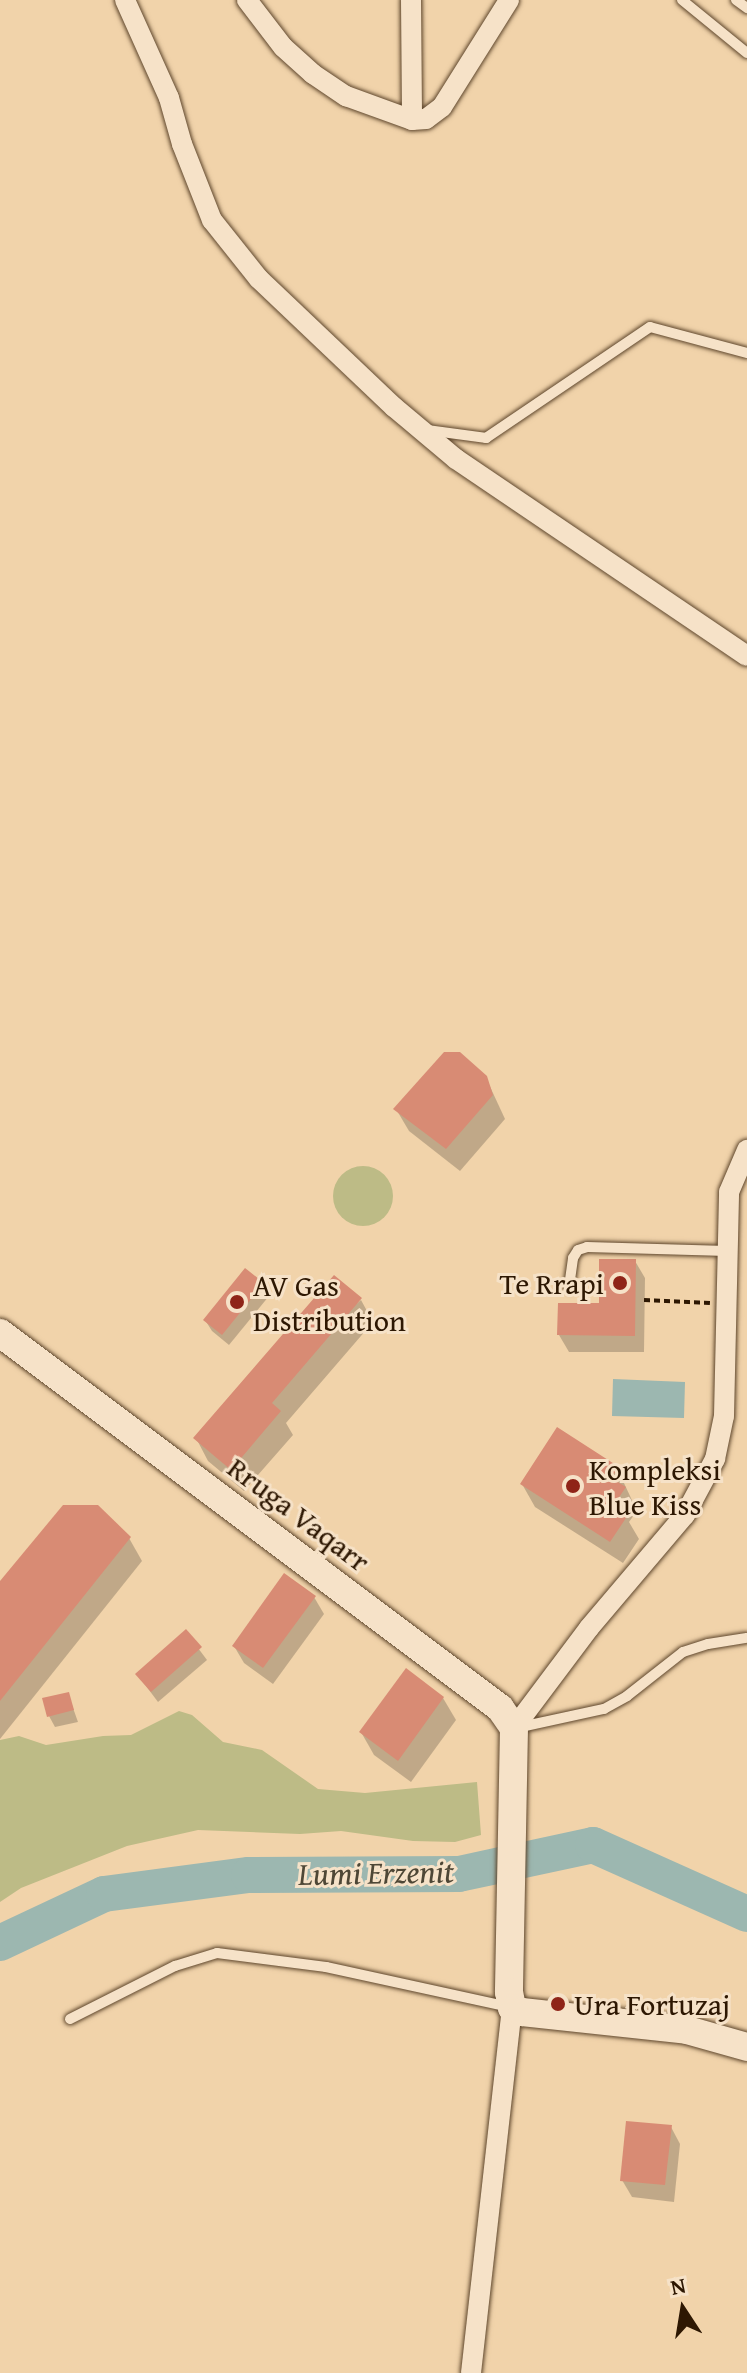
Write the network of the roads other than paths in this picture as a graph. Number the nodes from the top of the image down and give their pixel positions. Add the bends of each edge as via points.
1 (125, 0) edge
2 (247, 0) edge
3 (411, 0) edge
4 (509, 0) edge
5 (682, 0) edge
6 (736, 0) edge
7 (747, 8) edge
8 (747, 53) edge
9 (412, 120) junction
10 (747, 353) edge
11 (421, 429) junction
12 (747, 656) edge
13 (747, 1150) edge
14 (727, 1251) junction
15 (569, 1287) dead end
16 (0, 1333) edge
17 (747, 1638) edge
18 (514, 1728) junction
19 (510, 2000) junction
20 (70, 2019) dead end
21 (747, 2047) edge
22 (471, 2373) edge

1 - 11 street via 169,98 212,220 259,279
2 - 9 street via 283,47 313,74 346,96
3 - 9 street
4 - 9 street via 442,107 426,119
5 - 8 lane
6 - 7 lane
10 - 11 lane via 650,327 486,438
11 - 12 street via 456,459
13 - 14 street via 729,1192
14 - 15 lane via 587,1247 573,1258
14 - 18 street via 721,1438 704,1484 661,1546 589,1628
16 - 18 main road, Rruga Vaqarr via 473,1685
17 - 18 lane via 683,1652 604,1709
18 - 19 main road
19 - 20 lane via 217,1953 175,1966
19 - 21 main road via 522,2012 687,2030
19 - 22 street

